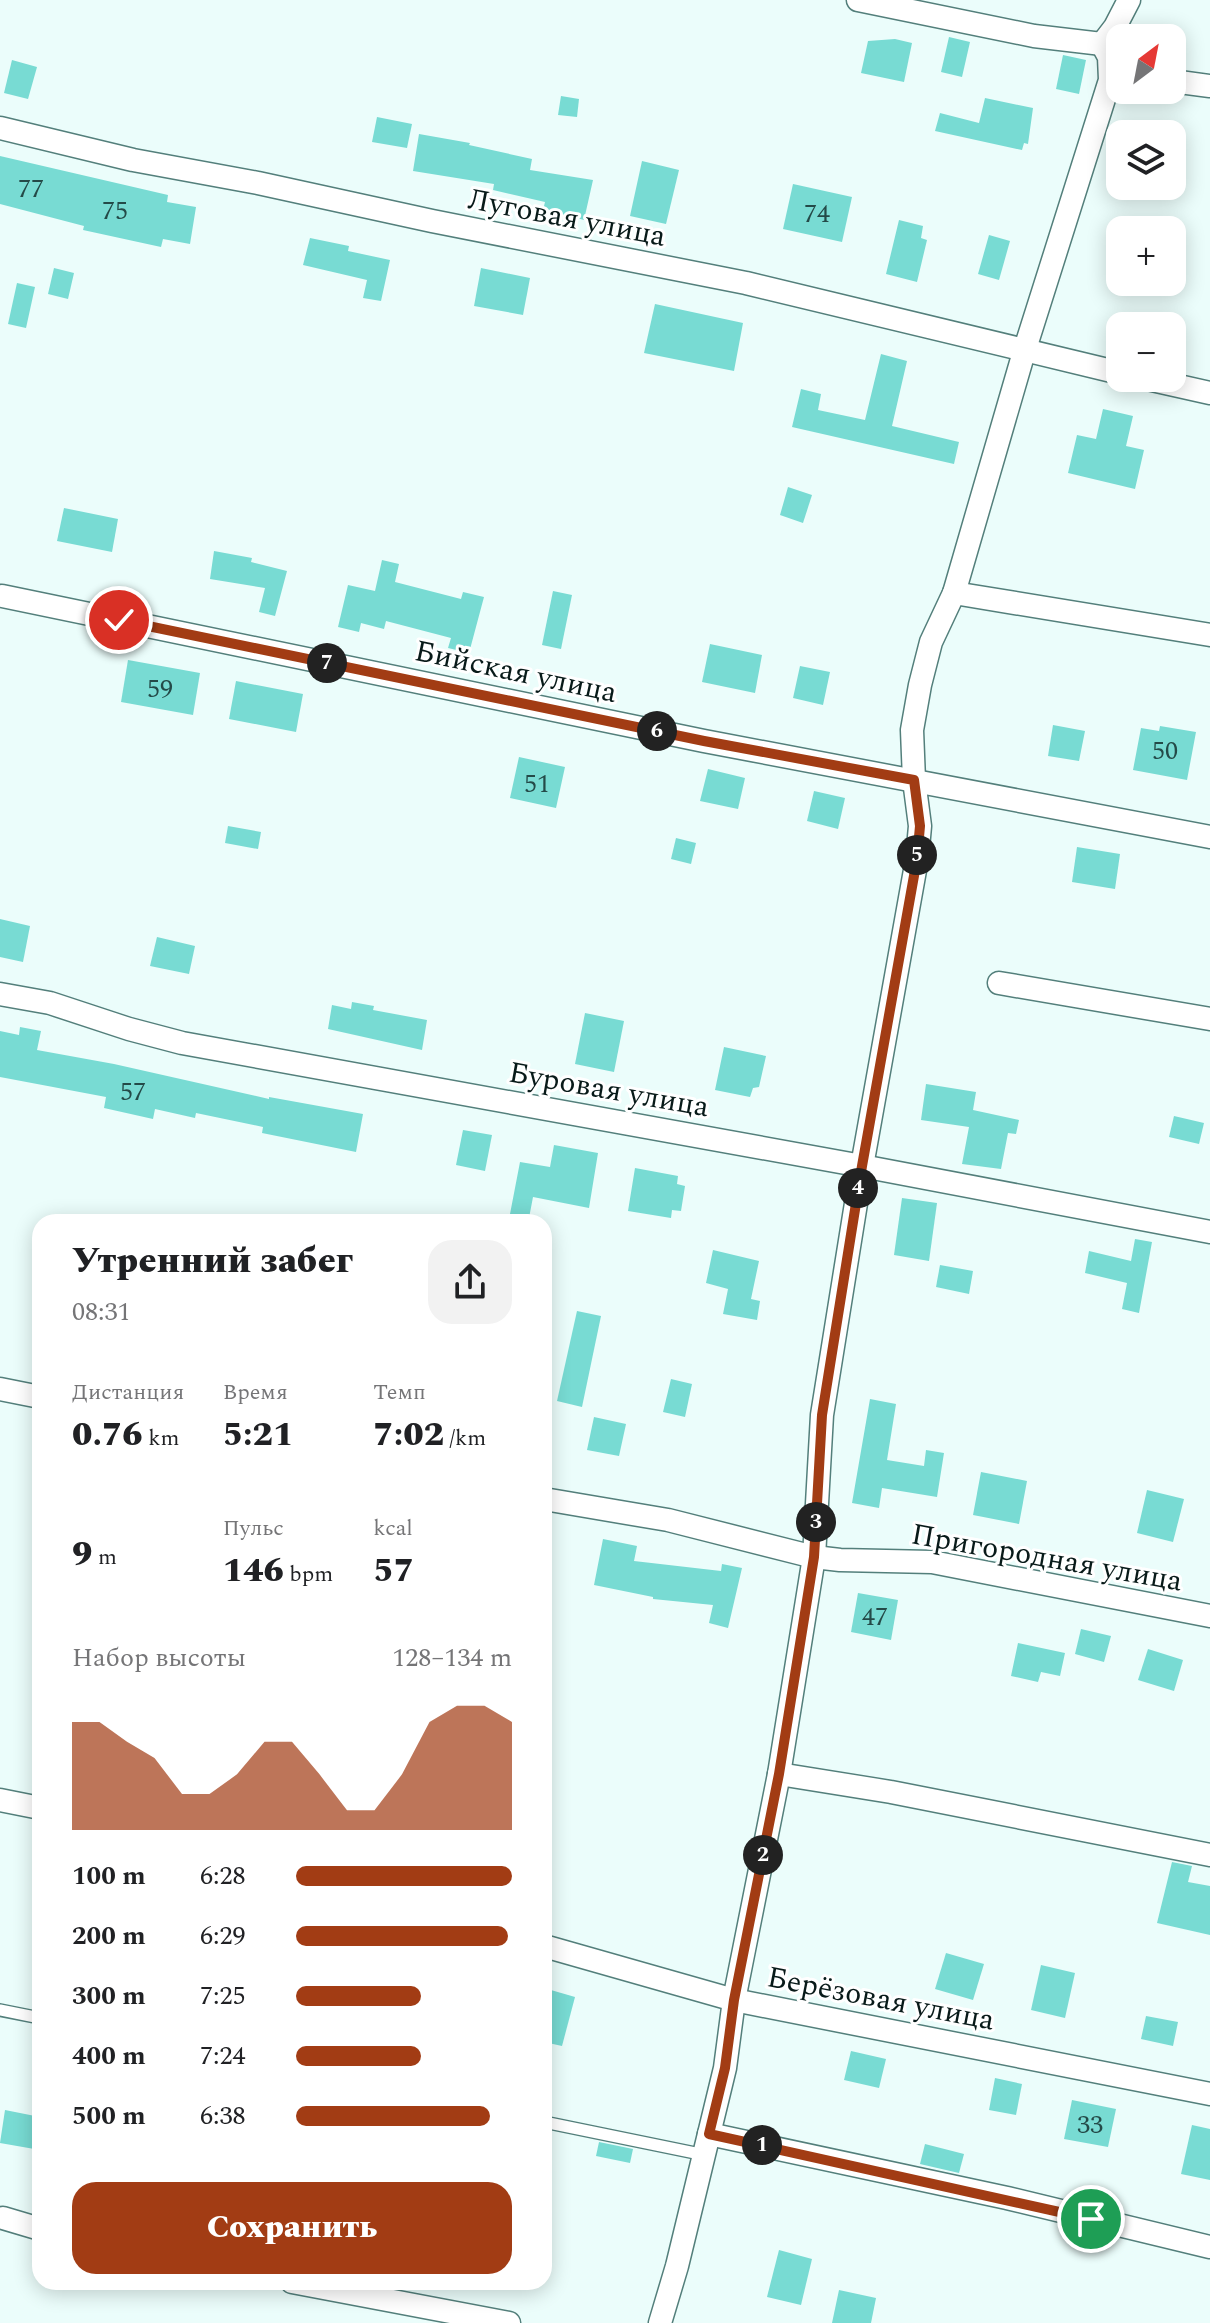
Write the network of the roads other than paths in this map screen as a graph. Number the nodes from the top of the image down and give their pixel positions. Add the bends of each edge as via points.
1 (858, 0) edge
2 (1129, 0) edge
3 (1117, 24) edge
4 (1106, 49) edge
5 (1186, 83) edge
6 (1210, 86) edge
7 (1106, 93) edge
8 (0, 128) edge
9 (1024, 352) junction
10 (1106, 370) edge
11 (1186, 388) edge
12 (1210, 393) edge
13 (954, 593) junction
14 (1, 596) edge
15 (1210, 635) edge
16 (914, 780) junction
17 (1210, 837) edge
18 (999, 983) dead end
19 (0, 994) edge
20 (1210, 1019) edge
21 (862, 1166) junction
22 (1210, 1232) edge
23 (0, 1389) edge
24 (32, 1395) edge
25 (552, 1500) edge
26 (814, 1557) junction
27 (1210, 1616) edge
28 (779, 1774) junction
29 (0, 1800) edge
30 (32, 1806) edge
31 (1210, 1855) edge
32 (552, 1948) edge
33 (734, 2000) junction
34 (0, 2010) edge
35 (32, 2016) edge
36 (1210, 2094) edge
37 (552, 2123) edge
38 (707, 2144) junction
39 (3, 2218) dead end
40 (32, 2227) edge
41 (1210, 2247) edge
42 (334, 2290) edge
43 (509, 2323) edge
44 (660, 2323) edge

1 - 4 street
2 - 3 street
5 - 6 street
7 - 9 street
8 - 9 street, Луговая улица via 133,160 746,283
9 - 10 street, Луговая улица
9 - 13 street
11 - 12 street
13 - 15 street
13 - 16 street via 931,642 920,685 912,730
14 - 16 street, Бийская улица
16 - 17 street, Бийская улица
16 - 21 street via 920,826 917,859
18 - 20 street
19 - 21 street, Буровая улица via 50,1003 182,1043
21 - 22 street, Буровая улица
21 - 26 street via 822,1415
23 - 24 street
25 - 26 street, Пригородная улица via 668,1520
26 - 27 street, Пригородная улица via 932,1562
26 - 28 street
28 - 31 street
28 - 33 street
29 - 30 street
32 - 33 street, Берёзовая улица
33 - 36 street, Берёзовая улица
33 - 38 street
34 - 35 lane
37 - 38 lane
38 - 41 street via 1007,2198
38 - 44 street
39 - 40 street
42 - 43 street

